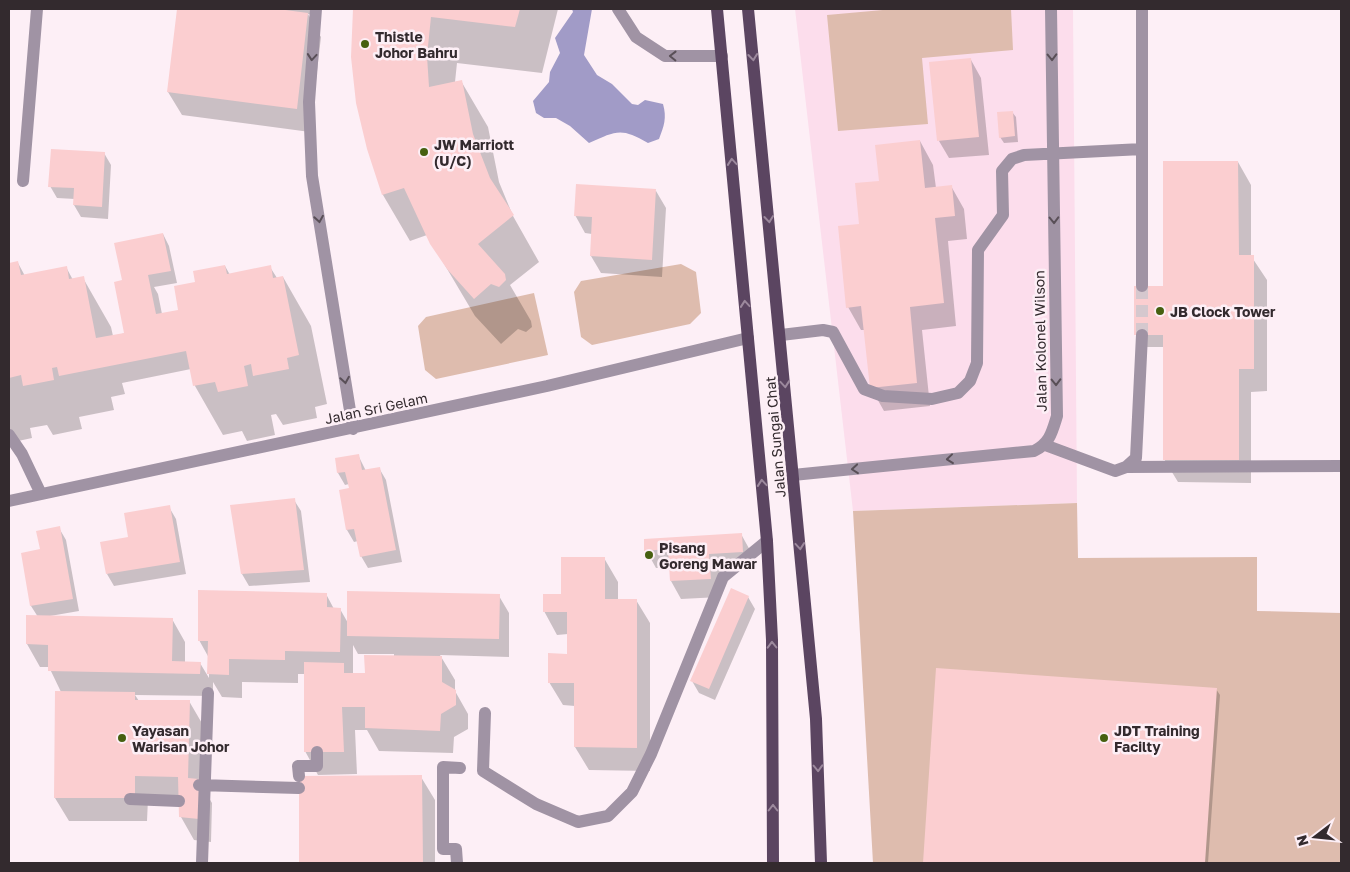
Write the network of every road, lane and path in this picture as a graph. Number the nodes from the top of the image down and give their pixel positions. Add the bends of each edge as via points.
1 (37, 9) edge
2 (316, 9) edge
3 (618, 9) edge
4 (717, 9) edge
5 (748, 9) edge
6 (1051, 9) edge
7 (1142, 9) edge
8 (722, 56) junction
9 (1142, 149) junction
10 (1053, 154) junction
11 (22, 180) dead end
12 (1142, 286) tunnel mouth
13 (781, 335) junction
14 (1142, 335) tunnel mouth
15 (748, 338) junction
16 (353, 429) junction
17 (9, 435) edge
18 (1045, 445) junction
19 (1341, 466) edge
20 (1126, 467) junction
21 (793, 475) junction
22 (41, 494) junction
23 (9, 501) edge
24 (767, 541) junction
25 (208, 693) dead end
26 (485, 713) dead end
27 (317, 752) dead end
28 (460, 768) dead end
29 (202, 785) junction
30 (130, 798) dead end
31 (179, 801) dead end
32 (202, 863) edge
33 (456, 863) edge
34 (773, 863) edge
35 (821, 863) edge

1 - 11 street
2 -> 16 street via 309,102 312,176
8 -> 3 street via 665,56 636,37
4 - 8 main road, Jalan Sungai Chat
5 -> 13 main road, Jalan Sungai Chat
6 -> 10 street, Jalan Kolonel Wilson
7 - 9 street
15 -> 8 main road, Jalan Sungai Chat
9 - 10 street
9 - 12 street
10 - 13 street via 1024,155 1012,159 1002,171 1003,216 978,250 977,362 970,381 958,393 932,398 883,396 864,389 833,332 823,330
10 -> 18 street, Jalan Kolonel Wilson via 1057,416
13 -> 21 main road, Jalan Sungai Chat
14 - 20 street via 1136,458
15 - 16 street, Jalan Sri Gelam
24 -> 15 main road, Jalan Sungai Chat
16 - 22 street, Jalan Sri Gelam
17 - 22 street
18 - 20 street via 1115,470
18 -> 21 street via 1034,450
19 - 20 street
21 -> 35 main road, Jalan Sungai Chat via 816,719
22 - 23 street, Jalan Sri Gelam
24 - 26 street via 723,577 651,754 632,792 608,816 578,822 536,804 482,771
34 -> 24 main road, Jalan Sungai Chat via 772,640
25 - 29 street
27 - 29 street via 317,766 298,766 299,782
28 - 33 street via 443,767 443,849 456,849
29 - 32 street
30 - 31 street

